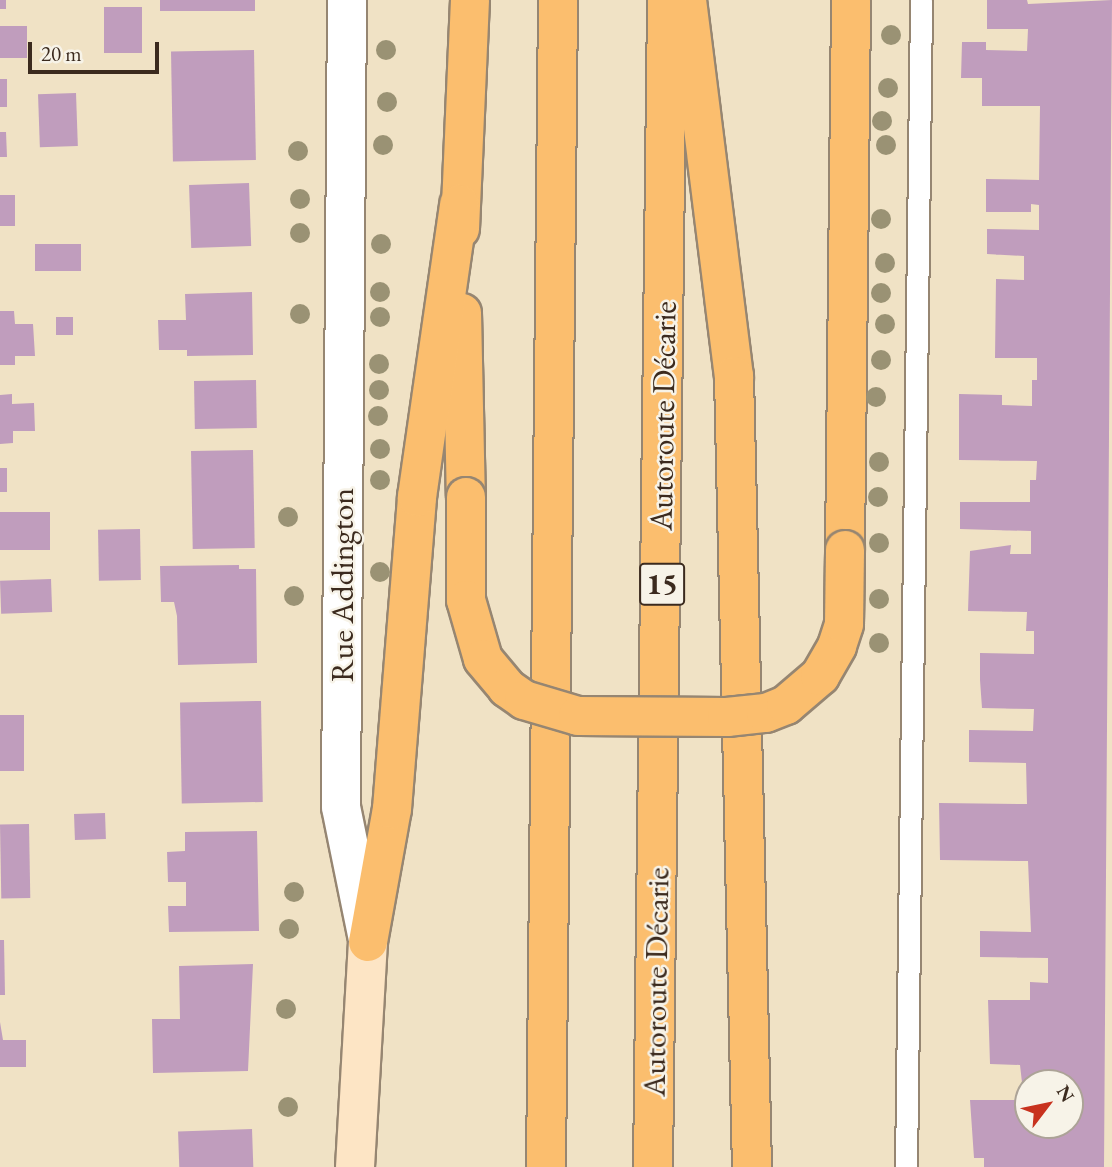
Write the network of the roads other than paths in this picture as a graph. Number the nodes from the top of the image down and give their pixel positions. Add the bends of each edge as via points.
1 (346, 0) edge
2 (470, 0) edge
3 (558, 0) edge
4 (667, 0) edge
5 (687, 0) edge
6 (851, 0) edge
7 (921, 0) edge
8 (459, 204) junction
9 (368, 942) junction
10 (355, 1167) edge
11 (546, 1167) edge
12 (653, 1167) edge
13 (752, 1167) edge
14 (905, 1167) edge

1 - 9 street, Rue Addington via 341,807
2 - 8 highway
3 - 11 highway
4 - 12 highway, Autoroute Décarie / 15
5 - 13 highway via 734,376
6 - 8 highway, bridge via 844,624 820,676 786,705 766,713 727,717 578,716 524,700 501,682 483,659 466,600
7 - 14 lane
8 - 9 highway via 417,497 392,809
9 - 10 main road, Rue Addington

